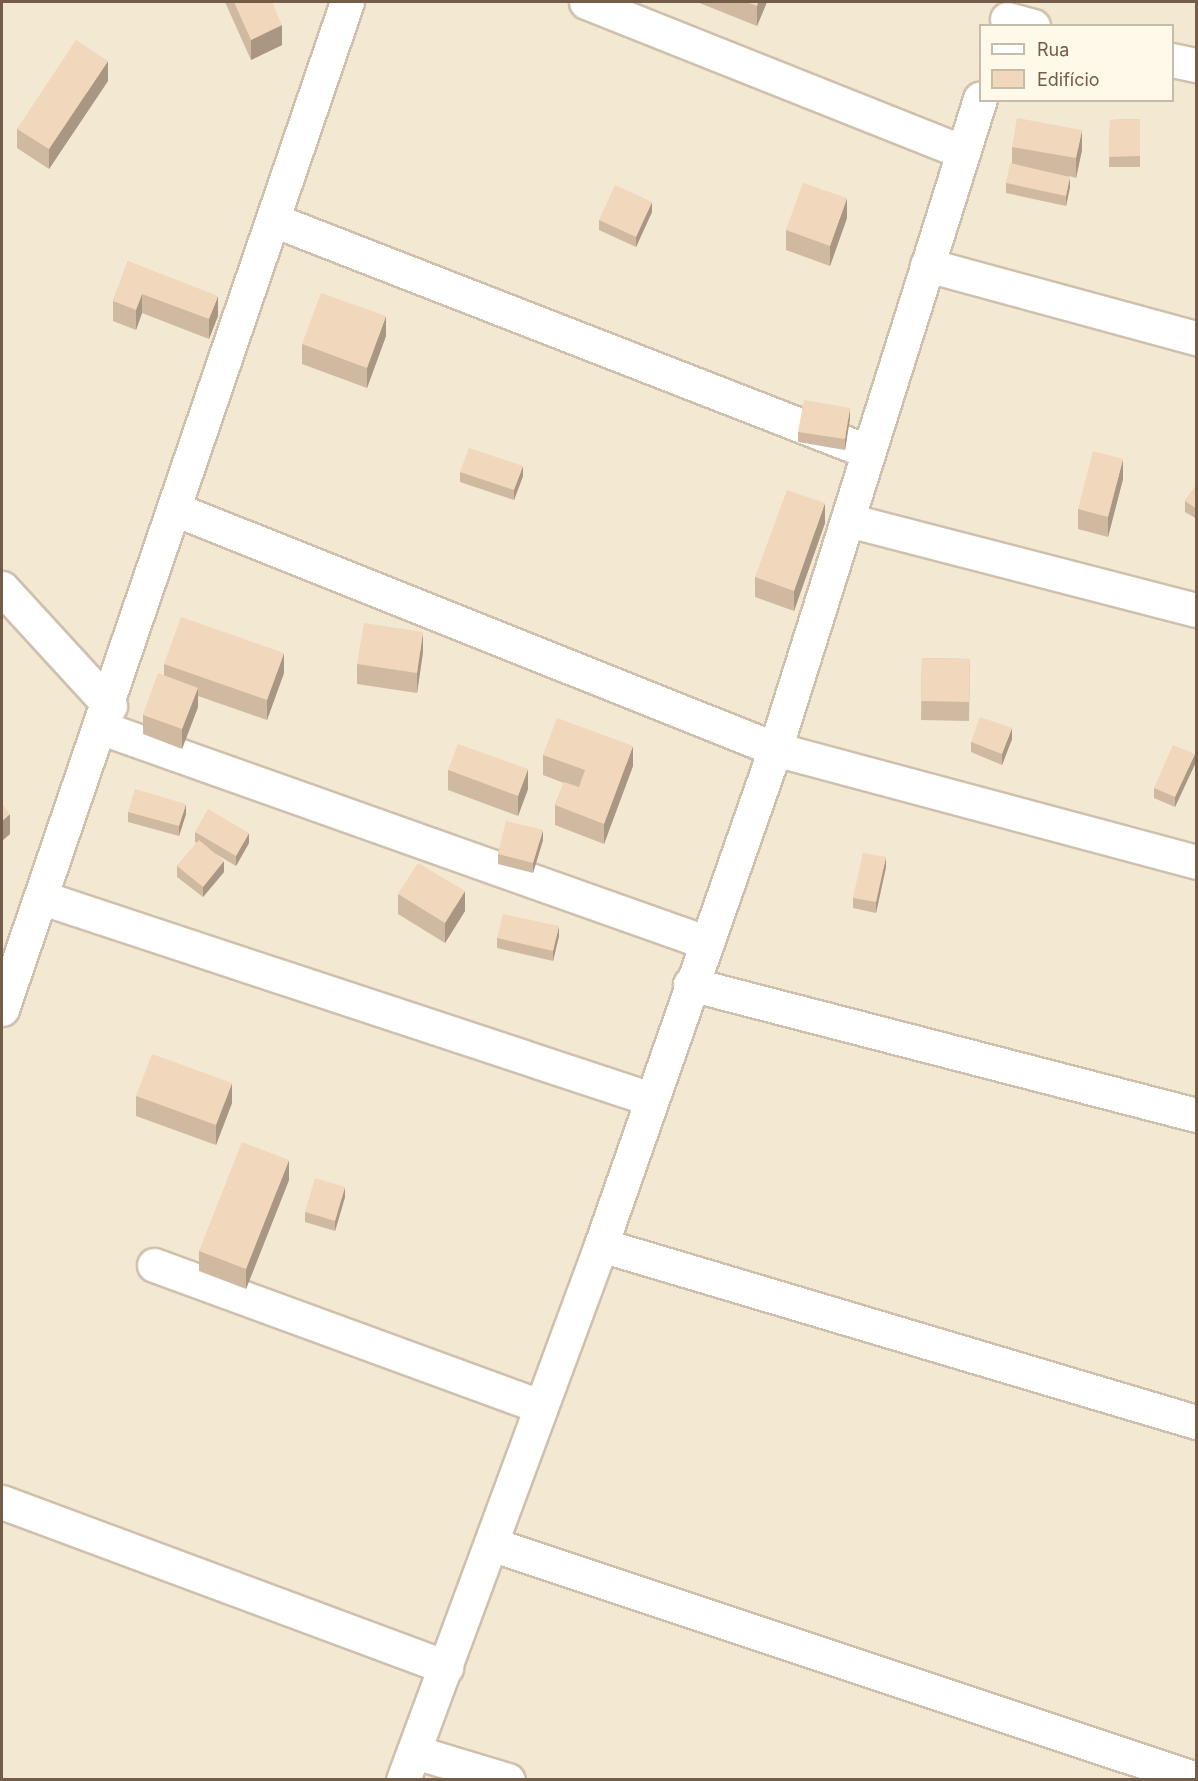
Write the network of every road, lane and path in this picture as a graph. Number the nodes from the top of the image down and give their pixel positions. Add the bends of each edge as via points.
1 (347, 2) edge
2 (586, 2) edge
3 (1174, 60) edge
4 (1197, 66) edge
5 (980, 102) edge
6 (963, 152) junction
7 (276, 221) junction
8 (927, 265) junction
9 (1197, 338) edge
10 (869, 452) junction
11 (177, 510) junction
12 (848, 520) junction
13 (2, 588) edge
14 (1197, 610) edge
15 (106, 717) junction
16 (775, 749) junction
17 (1197, 862) edge
18 (43, 898) junction
19 (705, 942) junction
20 (8, 959) edge
21 (690, 984) junction
22 (2, 1009) edge
23 (651, 1099) junction
24 (1197, 1115) edge
25 (601, 1245) junction
26 (153, 1265) dead end
27 (541, 1407) junction
28 (1197, 1422) edge
29 (2, 1502) edge
30 (491, 1544) junction
31 (446, 1667) junction
32 (409, 1766) edge
33 (508, 1779) edge
34 (1197, 1779) edge

1 - 7 street
2 - 6 street
3 - 4 street
5 - 6 street
6 - 8 street
7 - 10 street
7 - 11 street
8 - 9 street
8 - 10 street
10 - 12 street
11 - 15 street
11 - 16 street
12 - 14 street
12 - 16 street
13 - 15 street
15 - 18 street
15 - 19 street
16 - 17 street
16 - 19 street
18 - 20 street
18 - 23 street
19 - 21 street
20 - 22 street
21 - 23 street
21 - 24 street
23 - 25 street
25 - 27 street
25 - 28 street
26 - 27 street
27 - 30 street
29 - 31 street
30 - 31 street
30 - 34 street
31 - 32 street
32 - 33 street

